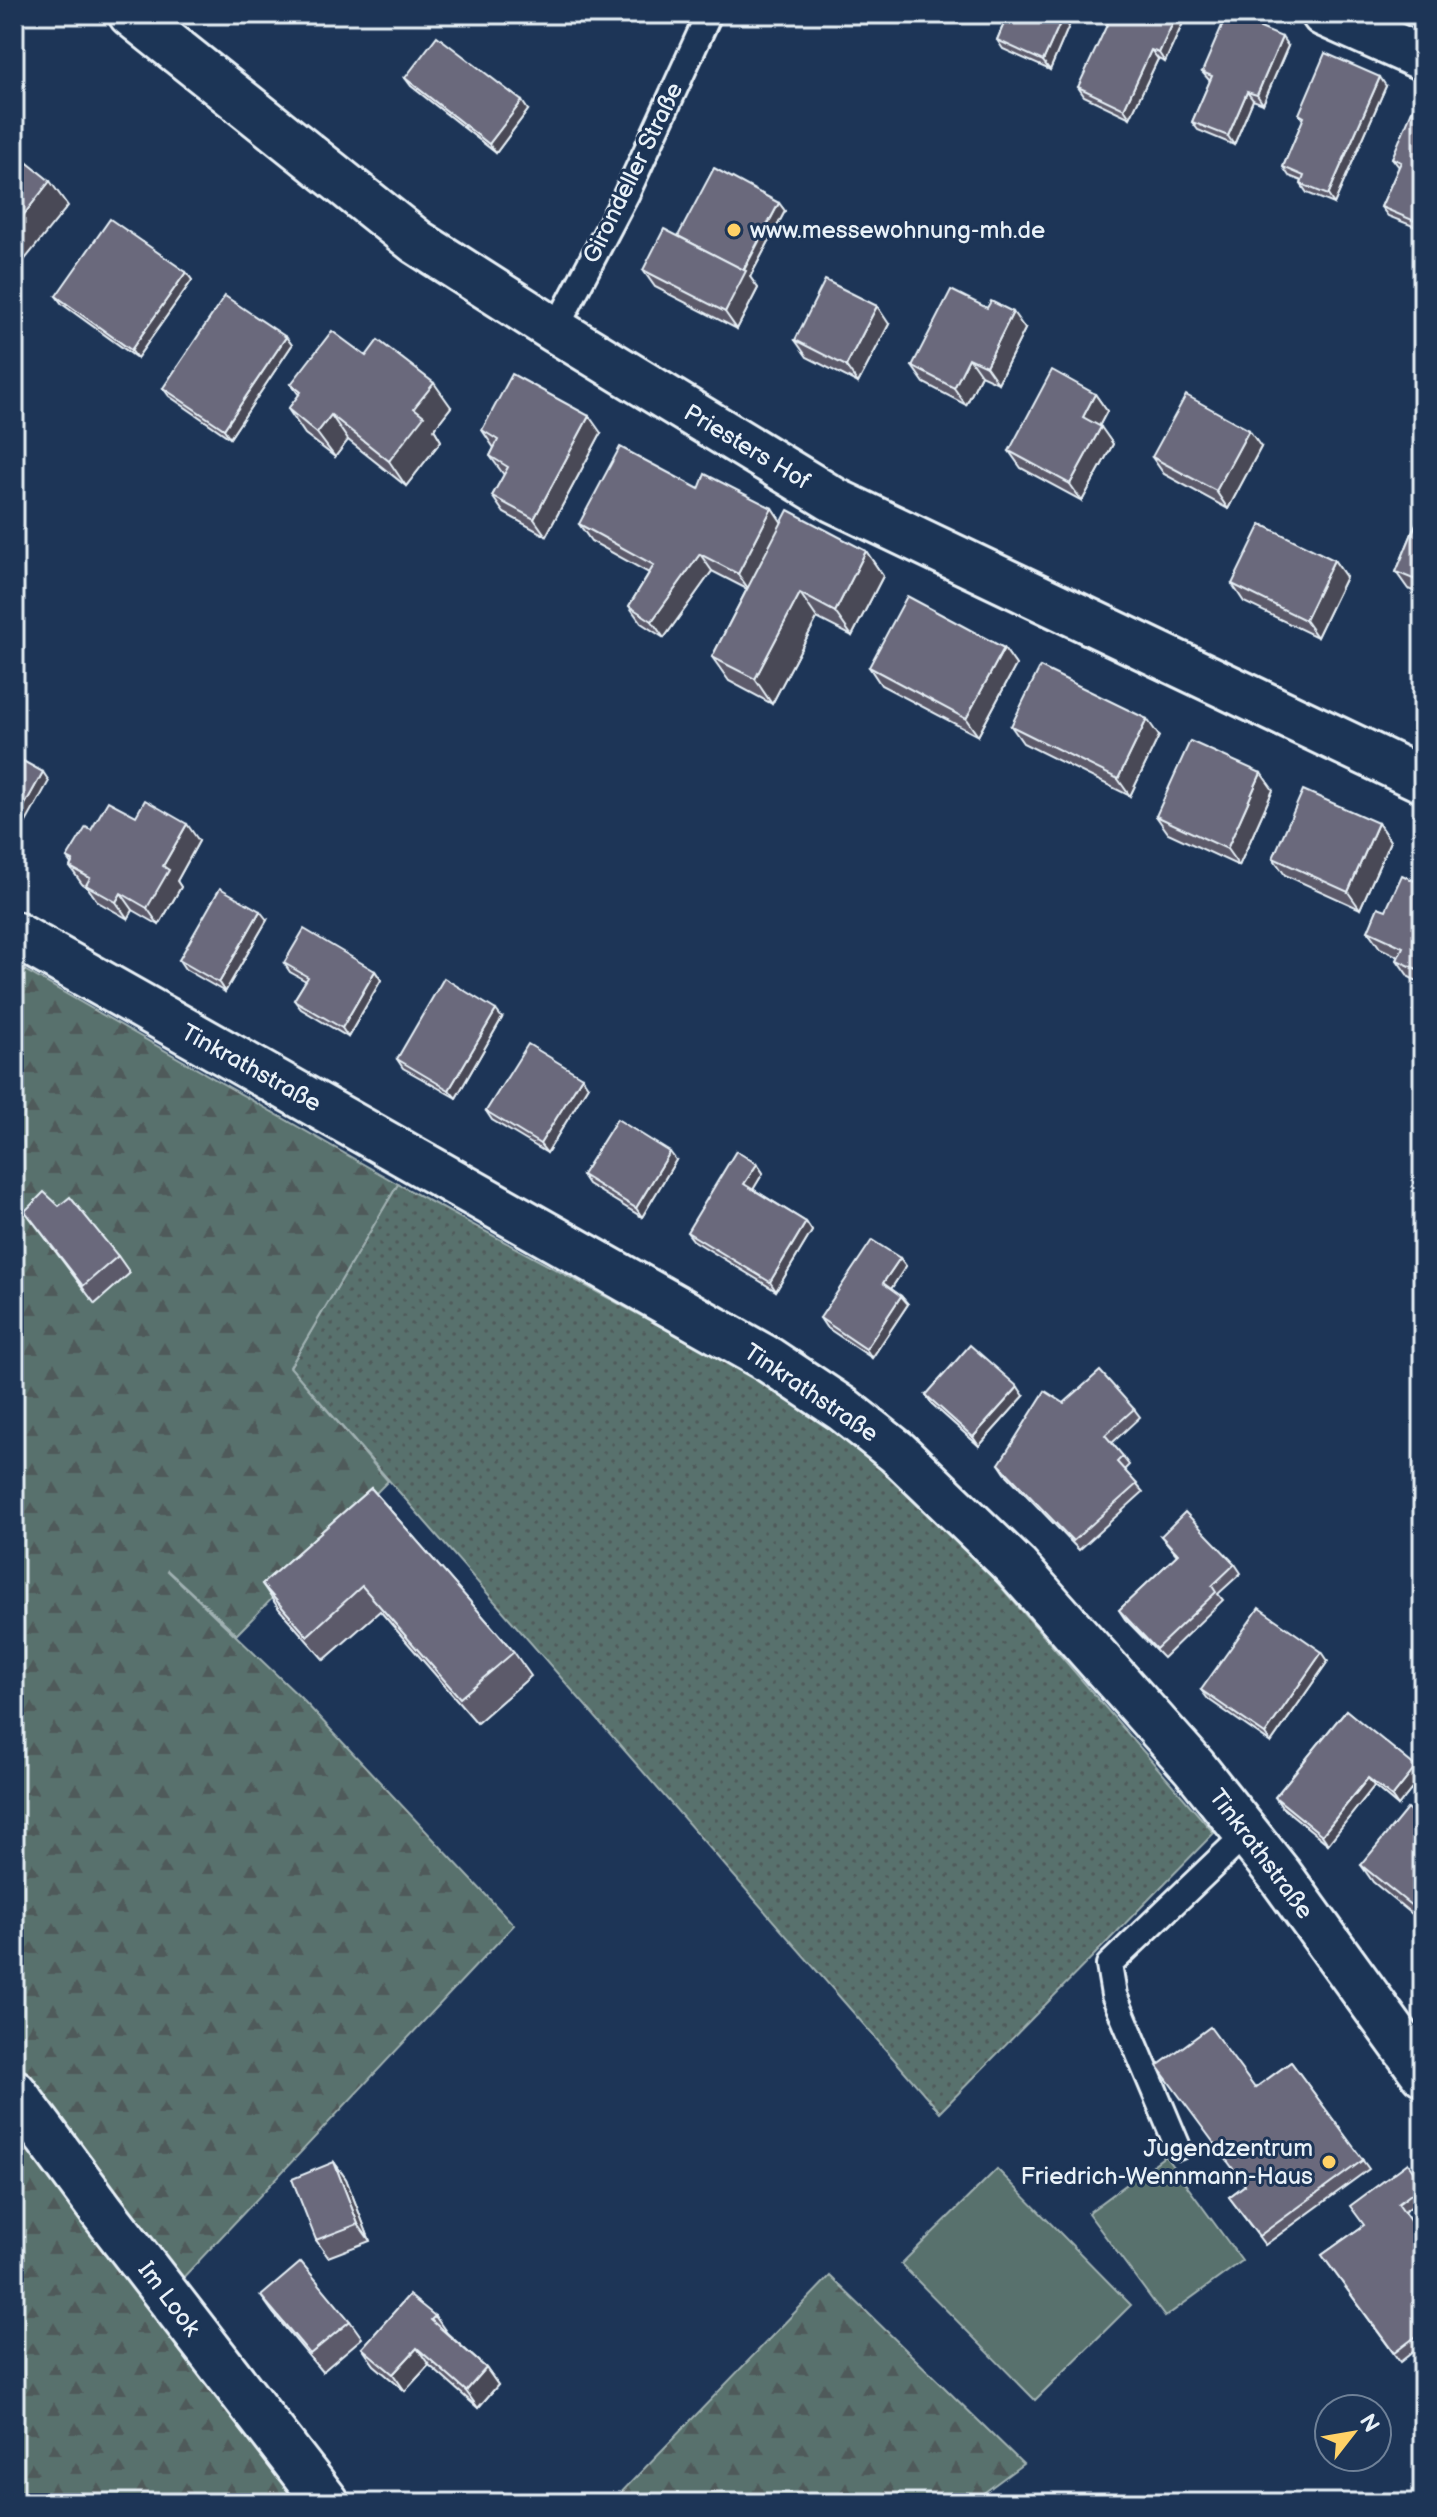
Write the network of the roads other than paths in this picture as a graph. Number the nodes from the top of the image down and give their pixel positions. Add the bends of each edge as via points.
1 (131, 14) edge
2 (709, 14) edge
3 (1324, 14) edge
4 (1423, 58) edge
5 (555, 330) junction
6 (1423, 780) edge
7 (14, 934) edge
8 (1247, 1833) junction
9 (1423, 2073) edge
10 (14, 2092) edge
11 (1178, 2147) dead end
12 (327, 2503) edge

1 - 5 street, Priesters Hof via 417,242
2 - 5 lane, Girondeller Straße via 626,195
3 - 4 street
5 - 6 street, Priesters Hof via 834,500
7 - 8 street, Tinkrathstraße via 769,1360 844,1410 897,1452 1016,1567
8 - 9 street, Tinkrathstraße
8 - 11 lane via 1109,1965 1114,1995
10 - 12 street, Im Look

